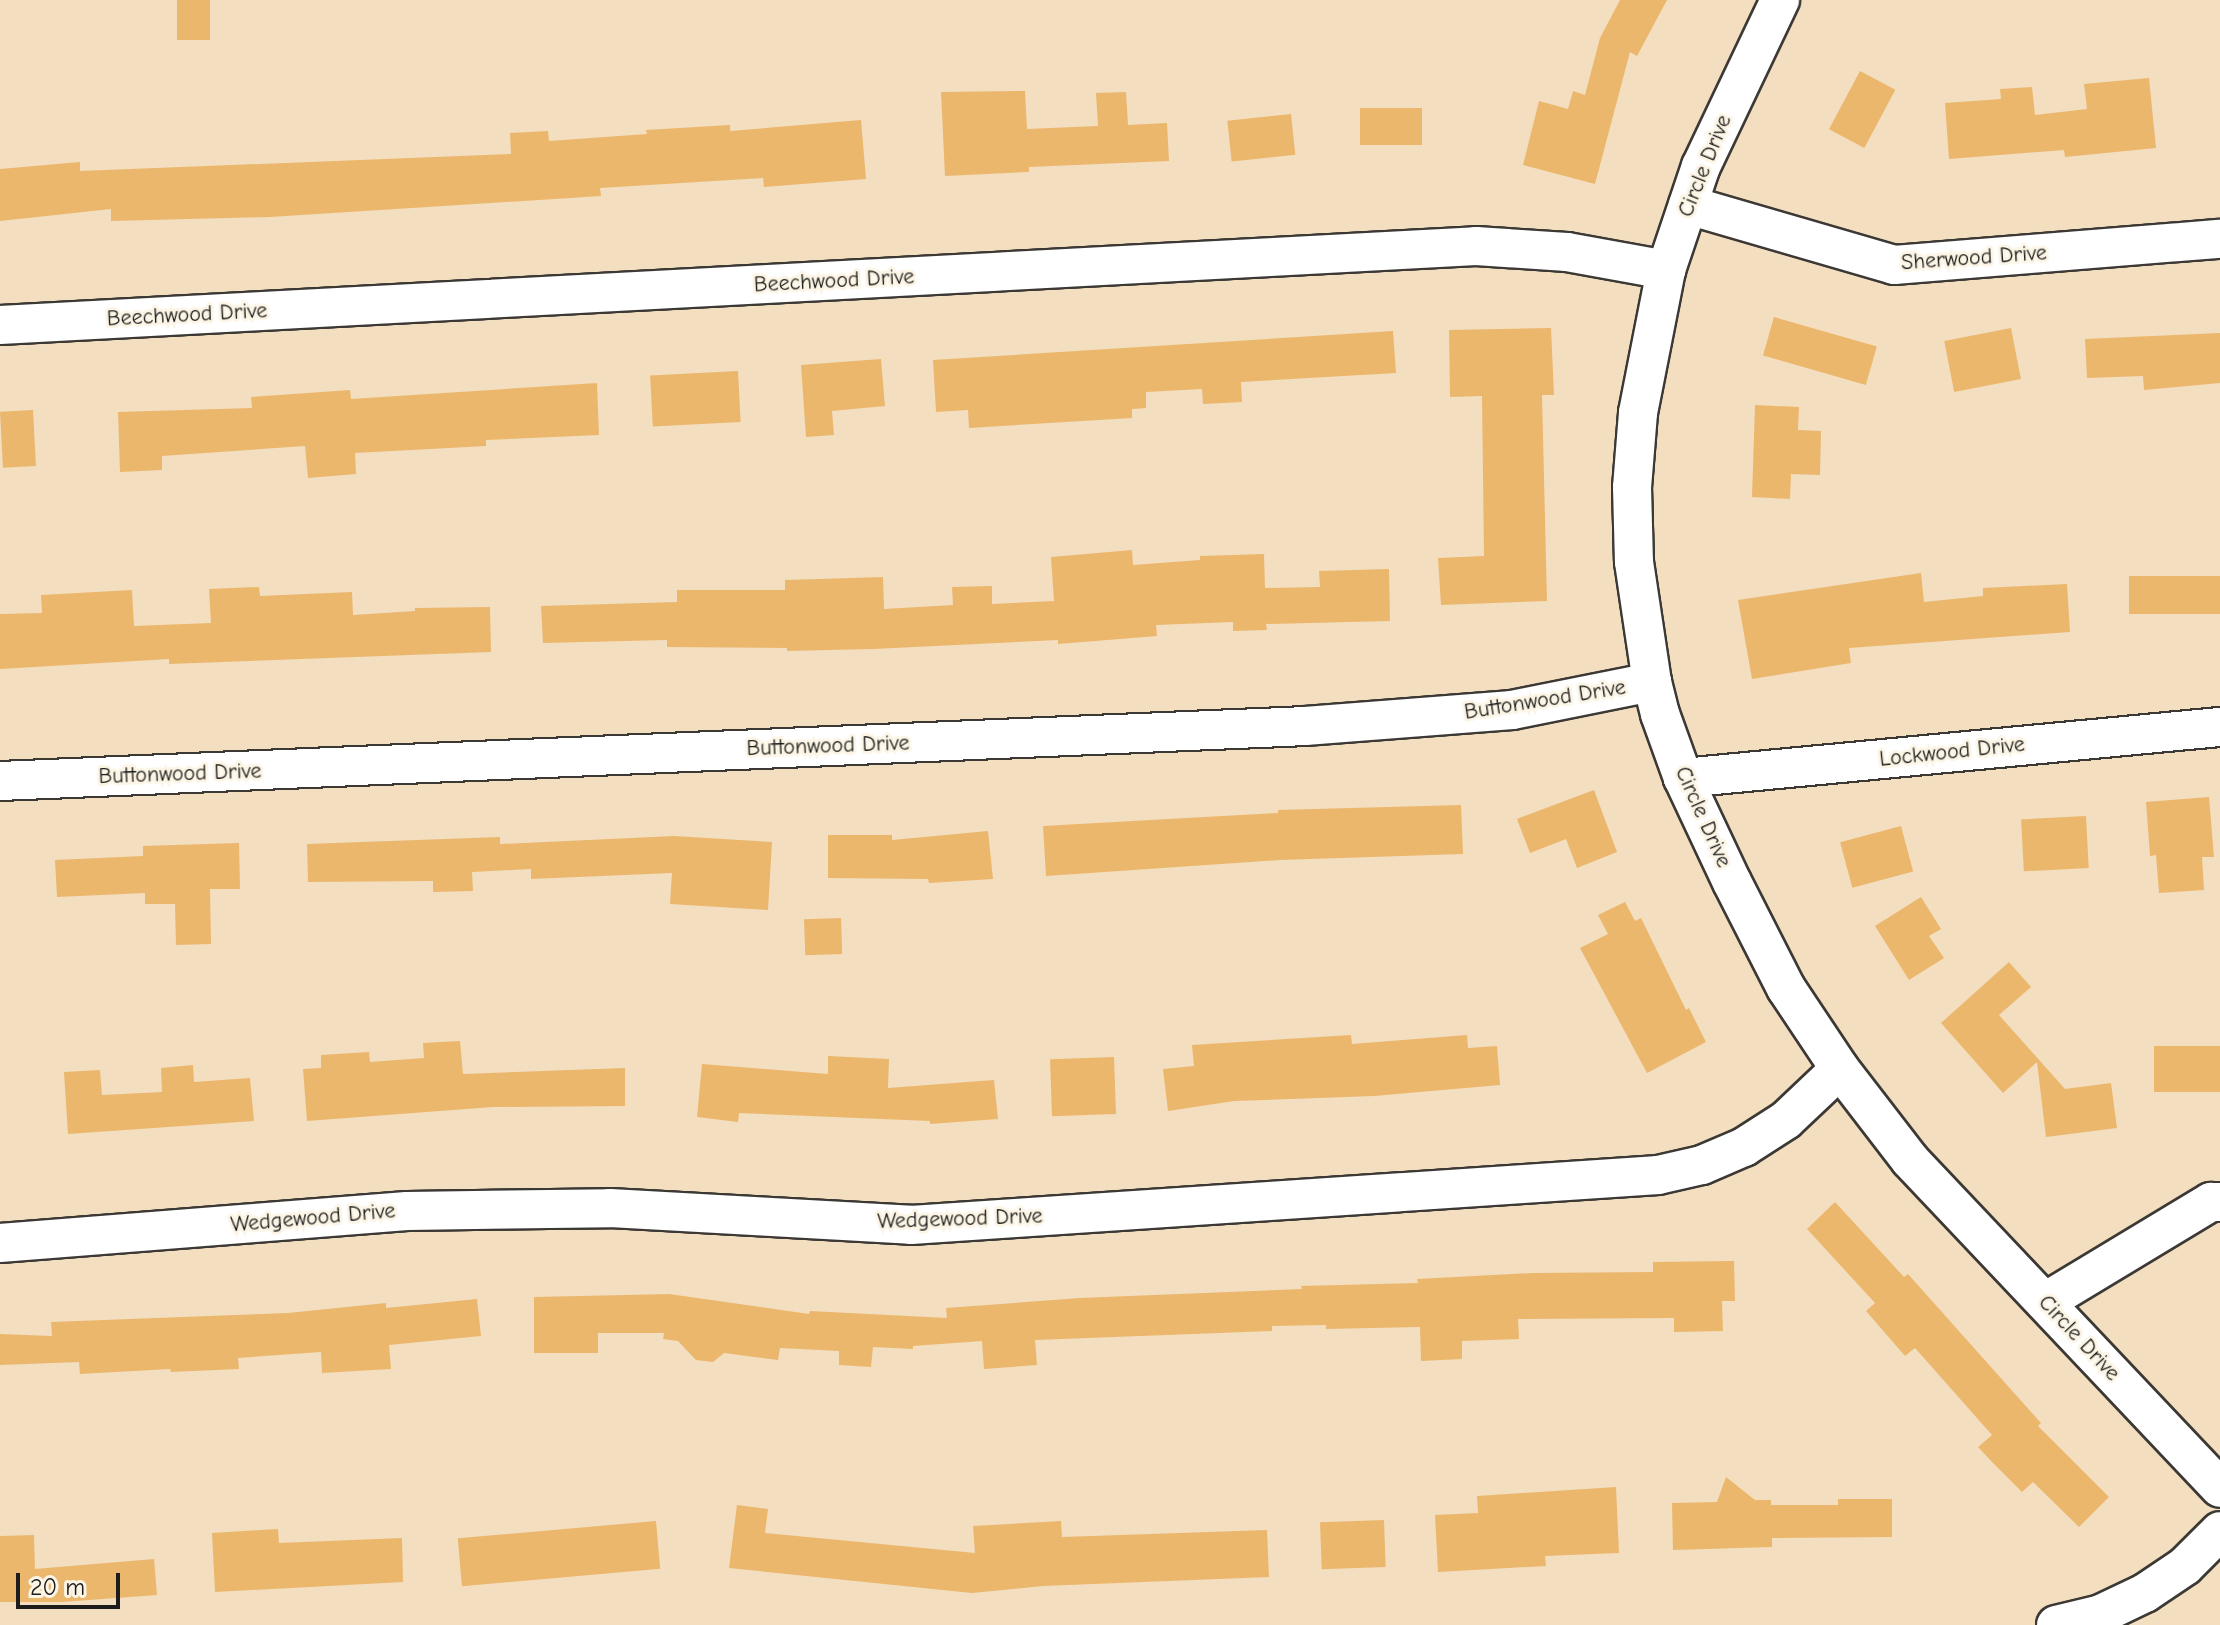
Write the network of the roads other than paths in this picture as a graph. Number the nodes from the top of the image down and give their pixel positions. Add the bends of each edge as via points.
1 (1780, 0) edge
2 (1688, 205) junction
3 (2220, 239) edge
4 (1666, 270) junction
5 (0, 325) edge
6 (1652, 682) junction
7 (2220, 727) edge
8 (1683, 778) junction
9 (0, 781) edge
10 (1840, 1069) junction
11 (2220, 1202) edge
12 (0, 1243) edge
13 (2045, 1302) junction
14 (2220, 1488) edge
15 (2220, 1531) edge
16 (2056, 1625) edge

1 - 2 street, Circle Drive via 1701,166
2 - 3 street, Sherwood Drive via 1894,265
2 - 4 street, Circle Drive
4 - 5 street, Beechwood Drive via 1567,252 1476,246
4 - 6 street, Circle Drive via 1638,413 1632,487 1634,562
6 - 8 street, Circle Drive
6 - 9 street, Buttonwood Drive via 1512,710 1305,726
7 - 8 street, Lockwood Drive
8 - 10 street, Circle Drive via 1786,988
10 - 12 street, Wedgewood Drive via 1786,1120 1744,1147 1702,1165 1658,1175 911,1225 610,1208 407,1211
10 - 13 street, Circle Drive via 1910,1160
11 - 13 street via 2211,1202
13 - 14 street, Circle Drive
15 - 16 street via 2185,1566 2145,1593 2101,1614

